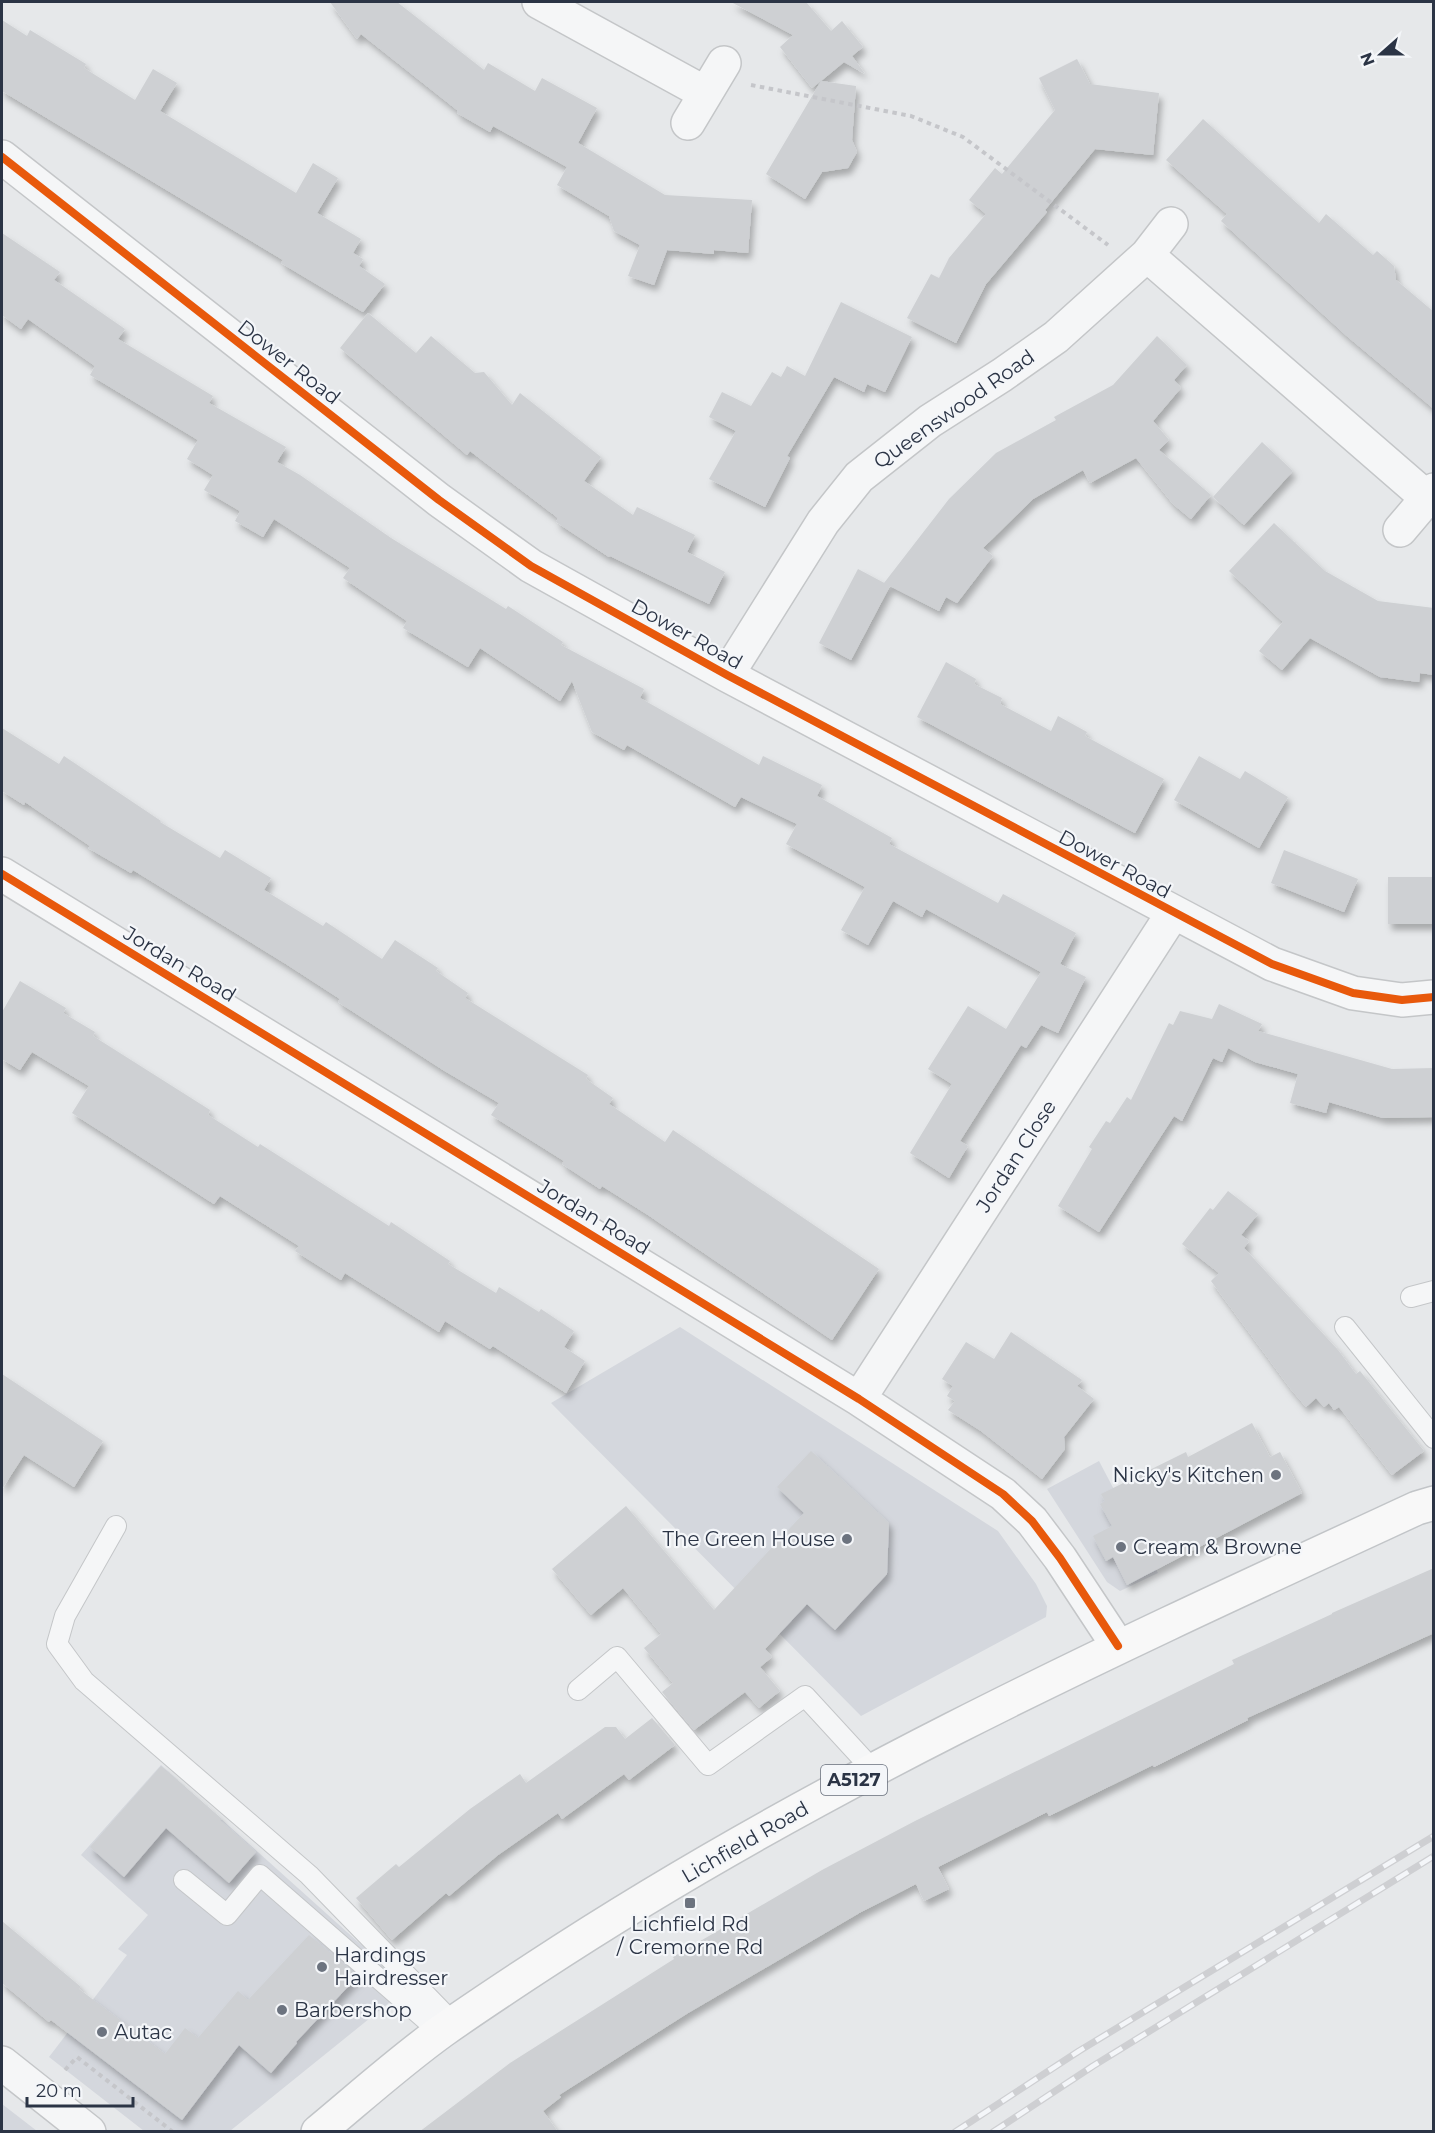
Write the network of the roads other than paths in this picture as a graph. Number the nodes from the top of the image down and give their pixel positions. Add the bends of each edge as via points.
1 (538, 2) edge
2 (688, 123) dead end
3 (2, 157) edge
4 (1172, 224) dead end
5 (1141, 260) junction
6 (1430, 494) edge
7 (1400, 530) dead end
8 (727, 675) junction
9 (2, 874) edge
10 (1173, 913) junction
11 (1434, 997) edge
12 (1434, 1291) edge
13 (1411, 1297) dead end
14 (1345, 1327) dead end
15 (859, 1399) junction
16 (1434, 1438) edge
17 (1434, 1503) edge
18 (116, 1526) dead end
19 (1118, 1646) junction
20 (578, 1690) dead end
21 (873, 1770) junction
22 (184, 1880) dead end
23 (446, 2028) junction
24 (2, 2063) edge
25 (88, 2132) edge
26 (318, 2132) edge

1 - 2 street via 714,78
3 - 8 street, Dower Road via 439,500 531,566
4 - 5 street, Queenswood Road
5 - 6 street
5 - 8 street, Queenswood Road via 1056,337 930,421 859,477 823,522
6 - 7 street
8 - 10 street, Dower Road
9 - 15 street, Jordan Road
10 - 11 street, Dower Road via 1272,964 1353,993 1402,1000
10 - 15 street, Jordan Close
12 - 13 lane
14 - 16 lane
15 - 19 street, Jordan Road via 1003,1494 1032,1521
17 - 19 main road, Lichfield Road / A5127
18 - 23 lane via 65,1616 57,1644 84,1681 309,1875
19 - 21 main road, Lichfield Road / A5127
20 - 21 lane via 617,1657 708,1765 805,1696
21 - 23 main road, Lichfield Road / A5127 via 742,1841 594,1930
22 - 23 lane via 227,1915 260,1875
23 - 26 main road, Lichfield Road / A5127
24 - 25 street

